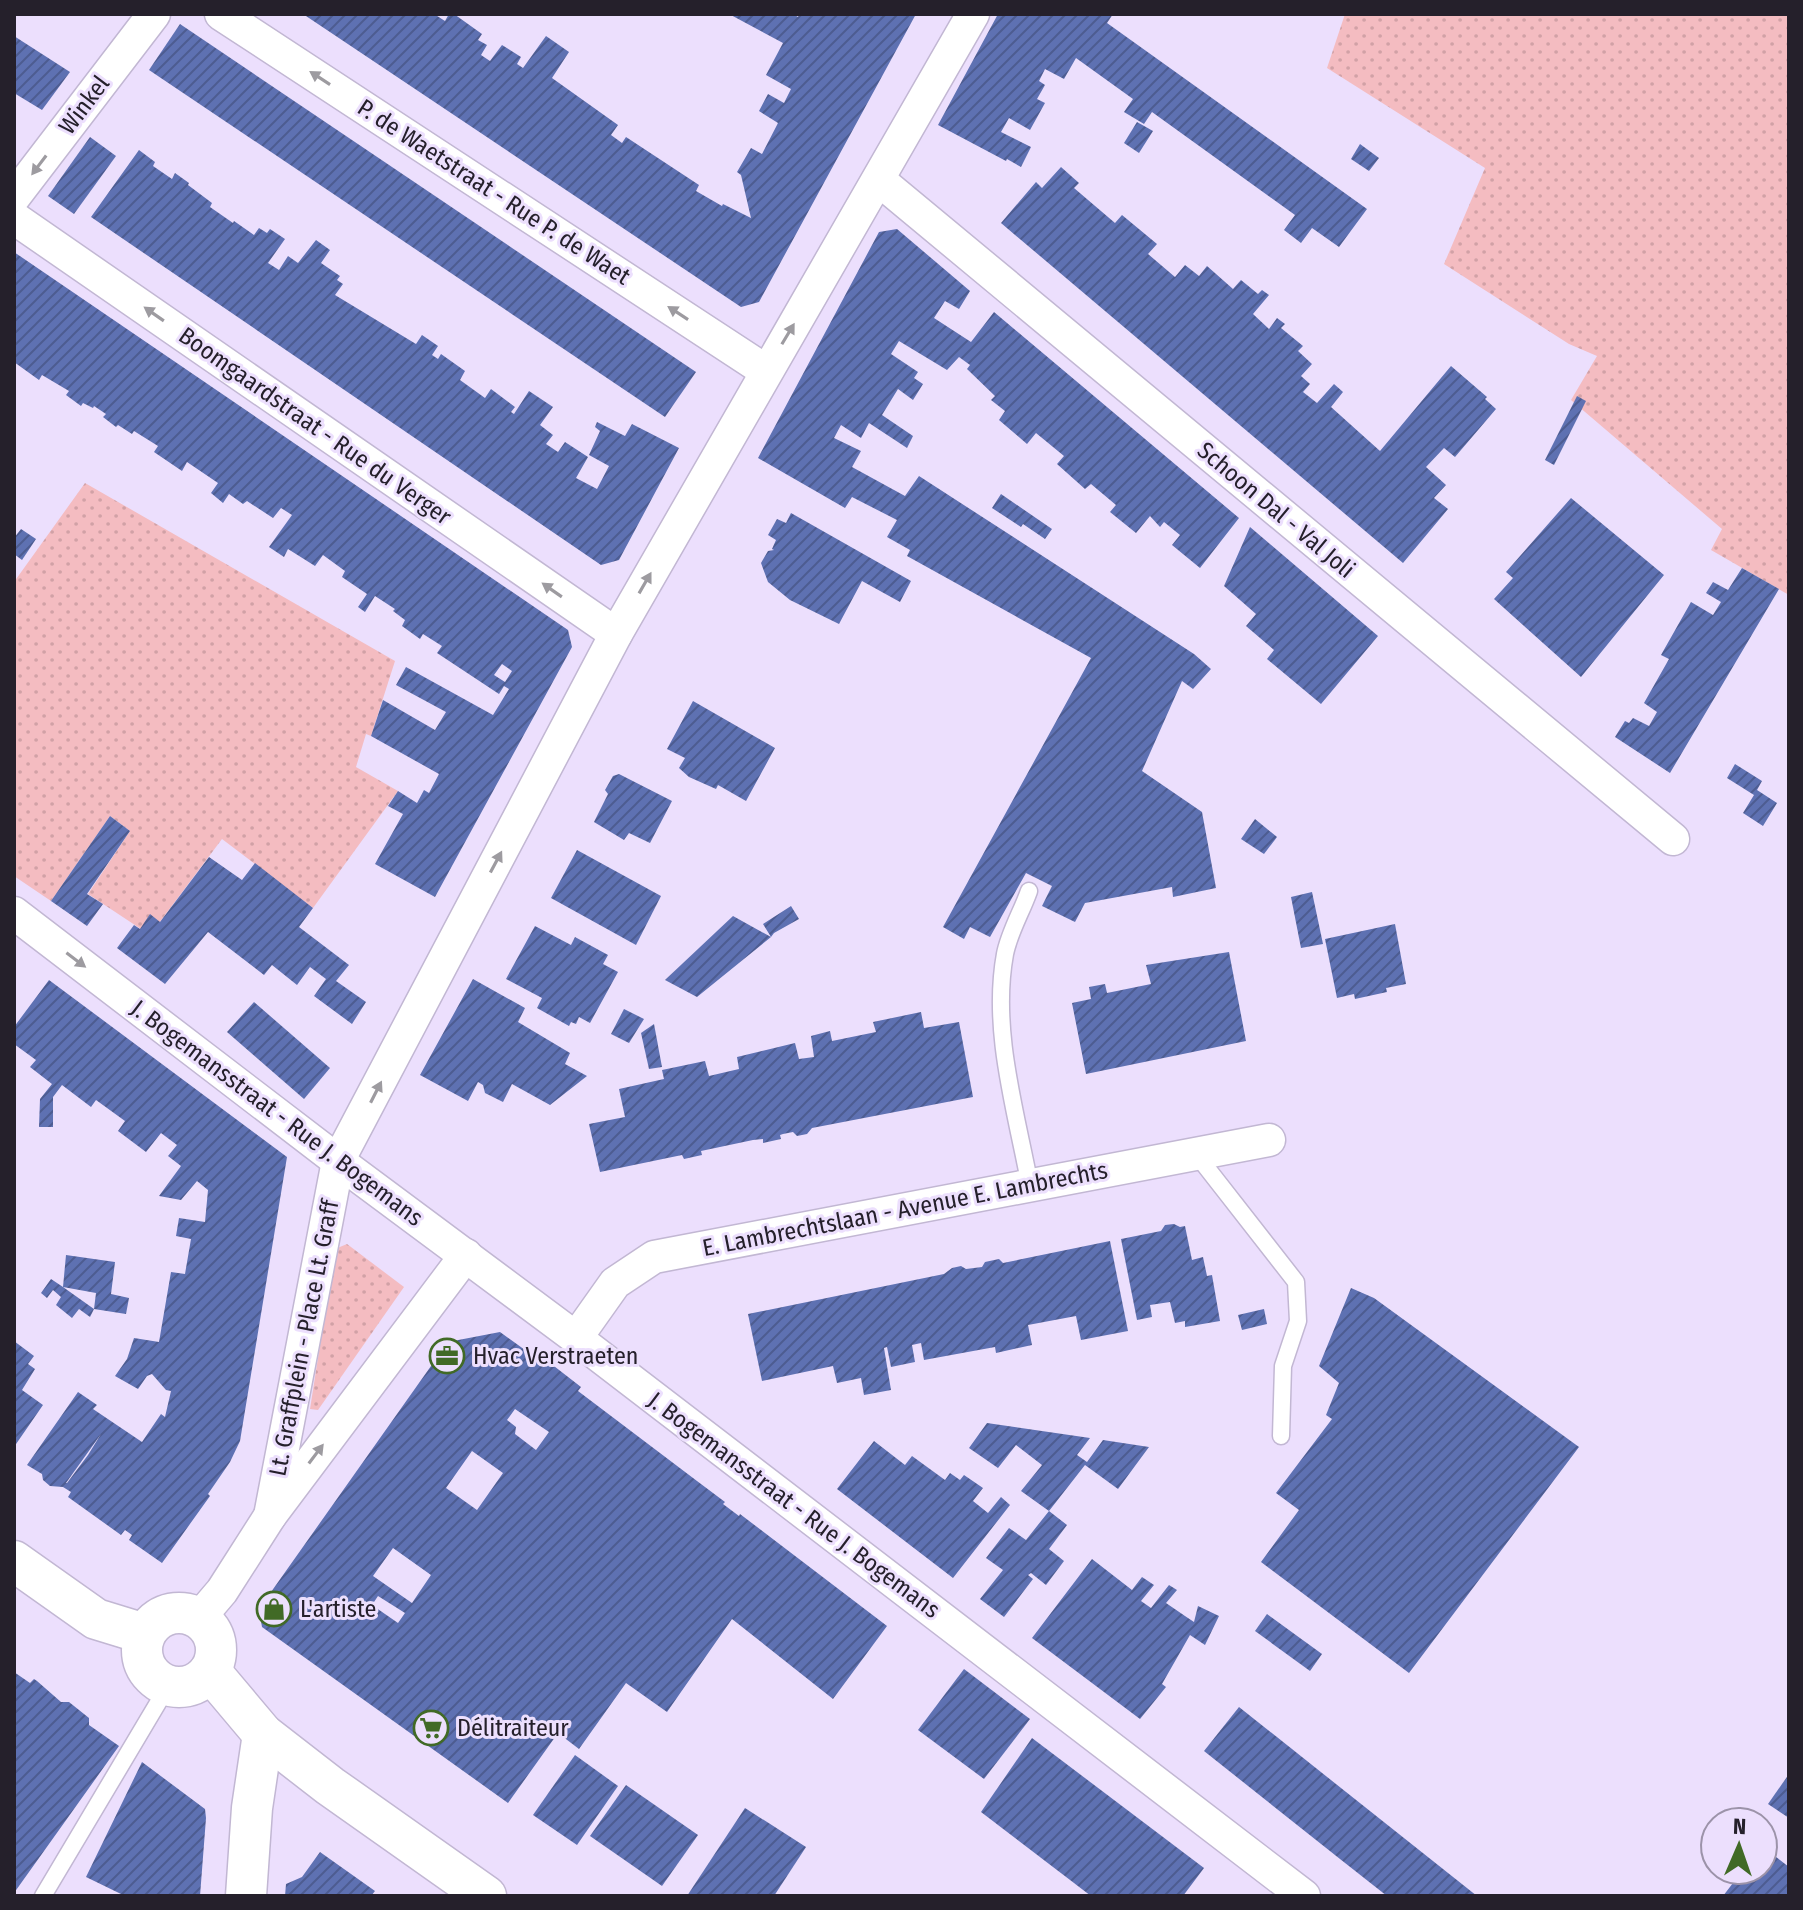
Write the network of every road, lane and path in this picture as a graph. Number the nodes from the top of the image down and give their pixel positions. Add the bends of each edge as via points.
1 (154, 14) edge
2 (221, 14) edge
3 (973, 14) edge
4 (879, 180) junction
5 (14, 197) edge
6 (14, 218) edge
7 (766, 371) junction
8 (616, 634) junction
9 (1673, 839) dead end
10 (1029, 891) dead end
11 (14, 913) edge
12 (1269, 1140) dead end
13 (1196, 1154) junction
14 (338, 1161) junction
15 (1030, 1186) junction
16 (466, 1255) junction
17 (576, 1338) junction
18 (1281, 1436) dead end
19 (270, 1516) junction
20 (14, 1561) edge
21 (199, 1618) junction
22 (145, 1634) junction
23 (210, 1671) junction
24 (168, 1686) junction
25 (263, 1734) junction
26 (43, 1896) edge
27 (246, 1896) edge
28 (486, 1896) edge
29 (1304, 1896) edge

1 -> 5 street, Winkel
7 -> 2 street, P. de Waetstraat - Rue P. de Waet
3 - 4 street, Lt. Graffplein - Place Lt. Graff
7 -> 4 street, Lt. Graffplein - Place Lt. Graff
4 - 9 street, Schoon Dal - Val Joli
8 -> 6 street, Boomgaardstraat - Rue du Verger
8 -> 7 street, Lt. Graffplein - Place Lt. Graff
14 -> 8 street, Lt. Graffplein - Place Lt. Graff
10 - 15 lane via 1006,953 1002,998 1004,1045
11 -> 14 street, J. Bogemansstraat - Rue J. Bogemans
12 - 13 street, E. Lambrechtslaan - Avenue E. Lambrechts
13 - 15 street, E. Lambrechtslaan - Avenue E. Lambrechts
13 - 18 lane via 1296,1282 1298,1321 1283,1366
14 - 16 street, J. Bogemansstraat - Rue J. Bogemans
14 - 19 street, Lt. Graffplein - Place Lt. Graff
15 - 17 street, E. Lambrechtslaan - Avenue E. Lambrechts via 654,1257 615,1283
16 - 17 street, J. Bogemansstraat - Rue J. Bogemans
19 -> 16 street, Lt. Graffplein - Place Lt. Graff
17 - 29 street, J. Bogemansstraat - Rue J. Bogemans
19 - 21 street, Lt. Graffplein - Place Lt. Graff
20 - 22 street via 96,1619
21 - 22 street via 172,1613
21 - 23 street via 217,1649
22 - 24 street via 143,1660
23 - 24 street via 191,1685
23 - 25 street
24 - 26 lane
25 - 27 street
25 - 28 street

